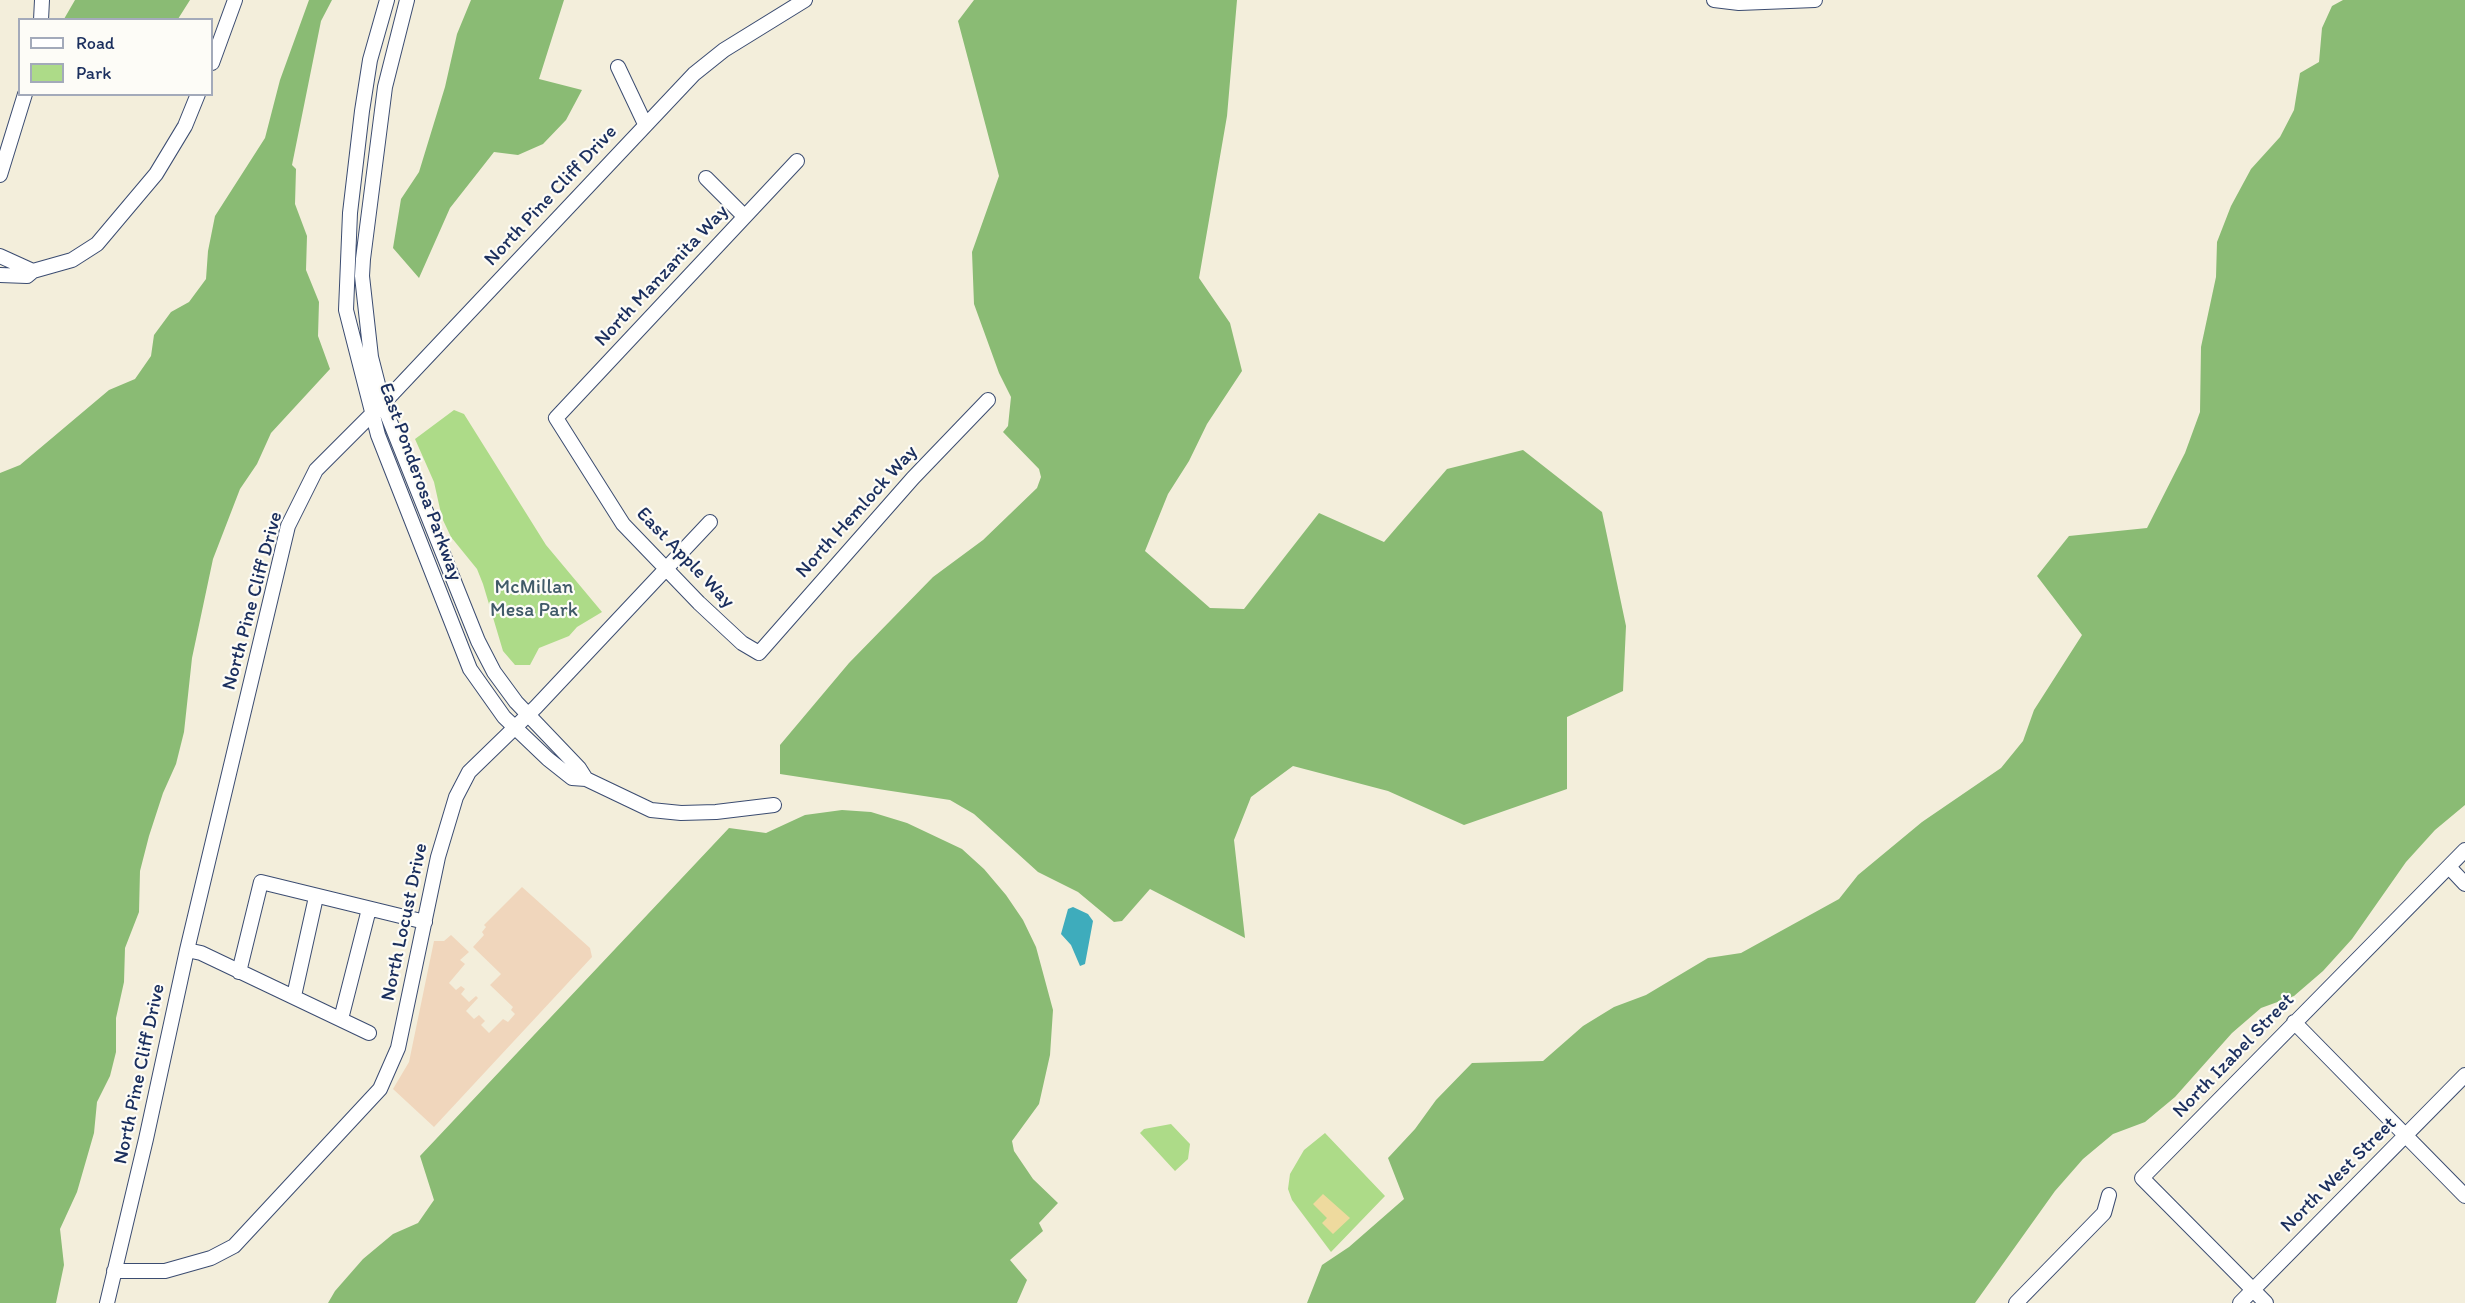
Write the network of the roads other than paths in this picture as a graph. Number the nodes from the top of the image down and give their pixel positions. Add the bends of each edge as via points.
1 (42, 0) edge
2 (235, 0) edge
3 (387, 0) edge
4 (407, 0) edge
5 (805, 0) edge
6 (1714, 0) edge
7 (1815, 0) edge
8 (41, 18) edge
9 (213, 60) edge
10 (618, 67) dead end
11 (24, 96) edge
12 (197, 96) edge
13 (645, 124) junction
14 (797, 161) dead end
15 (0, 175) edge
16 (706, 178) dead end
17 (744, 216) junction
18 (0, 256) edge
19 (346, 270) junction
20 (33, 271) junction
21 (363, 271) junction
22 (0, 275) edge
23 (988, 400) dead end
24 (383, 404) junction
25 (371, 415) junction
26 (556, 418) joint
27 (710, 522) dead end
28 (664, 569) junction
29 (455, 588) junction
30 (441, 594) junction
31 (759, 653) joint
32 (527, 716) junction
33 (516, 728) junction
34 (586, 779) junction
35 (774, 806) dead end
36 (2465, 850) edge
37 (2448, 867) junction
38 (2465, 884) edge
39 (316, 897) junction
40 (369, 909) junction
41 (425, 922) junction
42 (187, 950) junction
43 (239, 972) junction
44 (294, 996) junction
45 (341, 1019) junction
46 (2294, 1022) junction
47 (369, 1033) dead end
48 (2465, 1075) edge
49 (2405, 1136) junction
50 (2109, 1195) dead end
51 (2465, 1196) edge
52 (114, 1271) junction
53 (2253, 1290) junction
54 (107, 1303) edge
55 (2016, 1303) edge
56 (2240, 1303) edge
57 (2266, 1303) edge

1 - 8 street
2 - 9 street
3 - 19 street, East Ponderosa Parkway via 370,60 362,111
4 - 21 street, East Ponderosa Parkway via 385,87
5 - 13 street, North Pine Cliff Drive via 706,64
6 - 7 street
10 - 13 street
11 - 15 street
12 - 20 street via 185,126 156,174 108,233 72,260
13 - 24 street, North Pine Cliff Drive
14 - 17 street, North Manzanita Way
16 - 17 street
17 - 26 street, North Manzanita Way
18 - 20 street
19 - 21 street
19 - 25 street, East Ponderosa Parkway via 346,310
20 - 22 street via 27,276
21 - 24 street, East Ponderosa Parkway via 371,357
23 - 31 street, North Hemlock Way via 913,478
24 - 25 street, North Pine Cliff Drive
24 - 29 street, East Ponderosa Parkway
25 - 30 street, East Ponderosa Parkway
25 - 42 street, North Pine Cliff Drive via 315,470 288,526
26 - 28 street, East Apple Way via 623,524
27 - 28 street, North Locust Drive
28 - 31 street, East Apple Way via 742,642
28 - 32 street, North Locust Drive
29 - 30 street
29 - 32 street, East Ponderosa Parkway via 494,672
30 - 33 street, East Ponderosa Parkway via 470,669
32 - 33 street, North Locust Drive
32 - 34 street, East Ponderosa Parkway
33 - 34 street, East Ponderosa Parkway via 562,771 572,778
33 - 41 street, North Locust Drive via 469,772 456,796 438,856
34 - 35 street, East Ponderosa Parkway via 651,810 716,812
36 - 37 street, North Izabel Street
37 - 38 street
37 - 46 street, North Izabel Street
39 - 40 street
39 - 43 street via 261,882
39 - 44 street
40 - 41 street
40 - 45 street
41 - 52 street, North Locust Drive via 398,1048 380,1089 234,1246 211,1258 165,1271
42 - 43 street
42 - 52 street, North Pine Cliff Drive
43 - 44 street
44 - 45 street
45 - 47 street
46 - 49 street
46 - 53 street, North Izabel Street via 2142,1178
48 - 49 street, North West Street
49 - 51 street
49 - 53 street, North West Street
50 - 55 street via 2104,1213
52 - 54 street, North Pine Cliff Drive
53 - 56 street, North West Street
53 - 57 street

